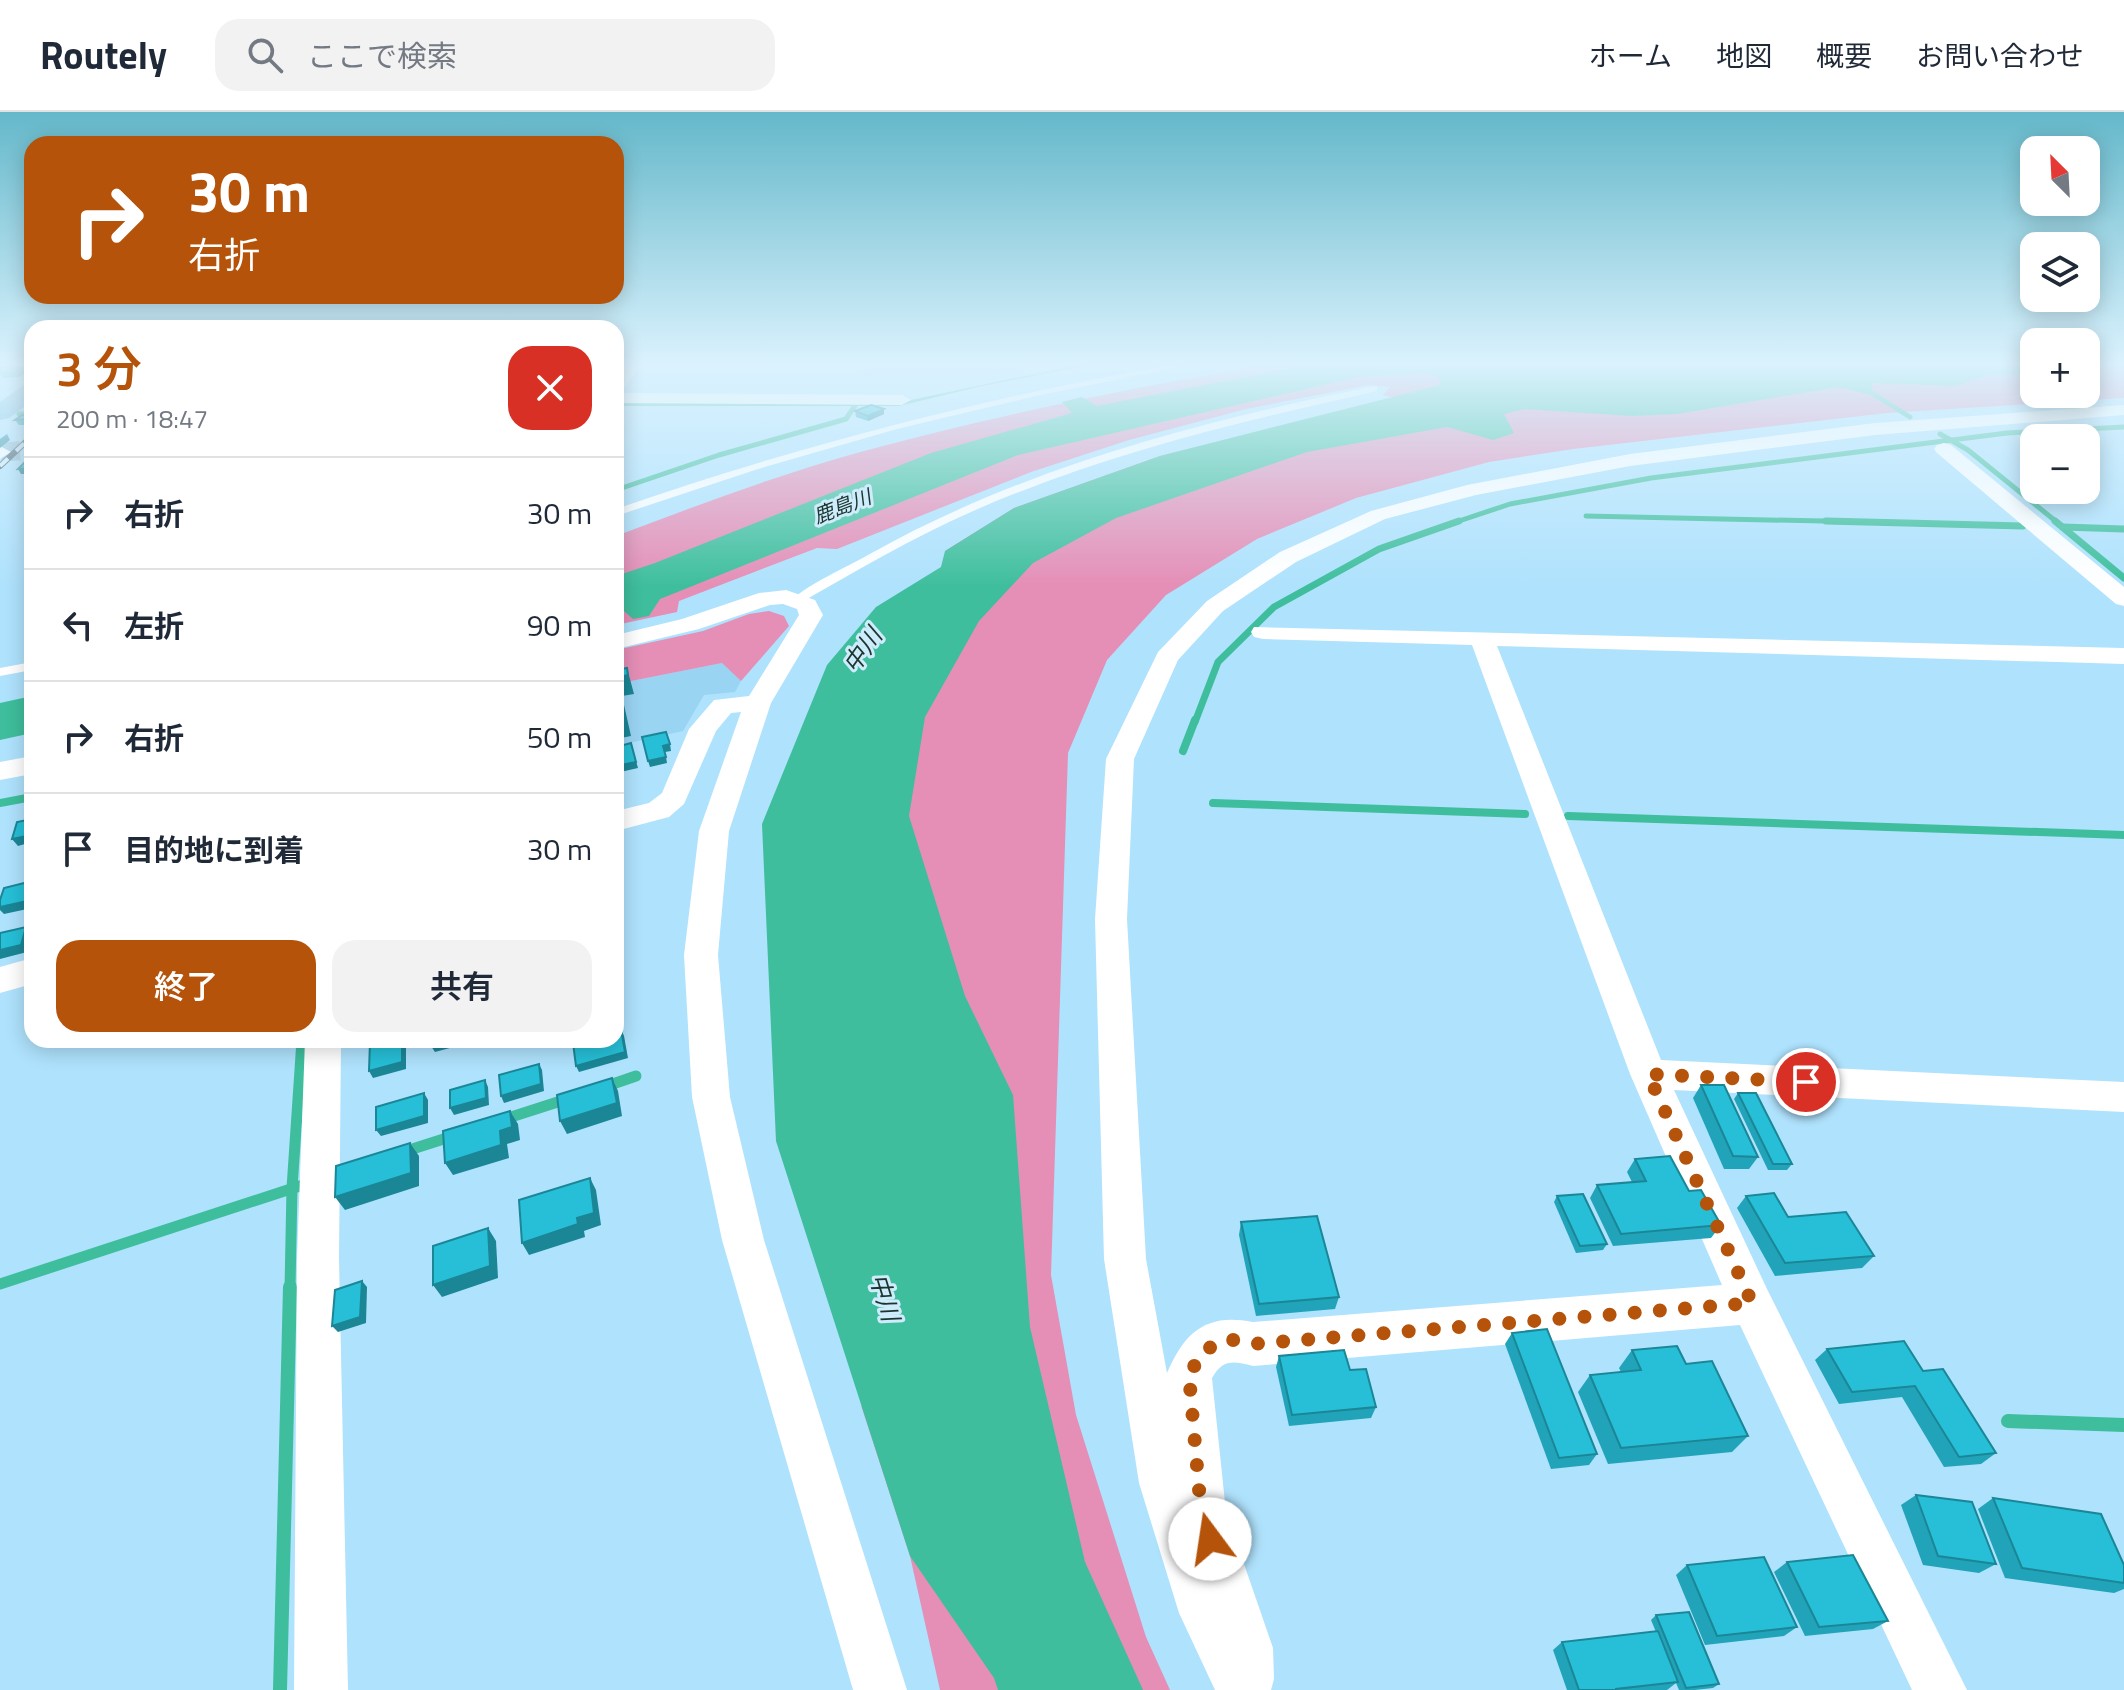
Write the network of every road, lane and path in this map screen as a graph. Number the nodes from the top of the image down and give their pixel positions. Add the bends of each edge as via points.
1 (841, 440) edge
2 (1156, 440) edge
3 (1791, 440) edge
4 (1944, 449) dead end
5 (624, 510) edge
6 (2124, 599) edge
7 (796, 601) junction
8 (1263, 632) dead end
9 (1482, 638) junction
10 (624, 640) edge
11 (2124, 656) edge
12 (24, 668) edge
13 (0, 672) edge
14 (758, 703) junction
15 (24, 766) edge
16 (0, 771) edge
17 (624, 819) edge
18 (24, 973) edge
19 (0, 980) edge
20 (323, 1048) edge
21 (1648, 1074) junction
22 (2124, 1097) edge
23 (1752, 1303) junction
24 (321, 1690) edge
25 (880, 1690) edge
26 (1246, 1690) edge
27 (1940, 1690) edge

1 - 5 lane
2 - 7 lane via 1056,474 911,536
3 - 26 street via 1630,460 1474,489 1378,515 1288,557 1215,606 1167,657 1120,759 1111,919 1125,1259 1163,1483 1205,1613
4 - 6 street
7 - 10 street via 767,598
7 - 14 street via 807,605 811,615
8 - 9 street
9 - 11 street
9 - 21 street
12 - 13 lane
14 - 17 street via 723,706 703,729 674,798 659,810
14 - 25 street via 714,831 701,955 711,1097 743,1240
15 - 16 street
18 - 19 street
20 - 24 street via 318,1258
21 - 22 street
21 - 23 street
23 - 26 street via 1253,1344 1228,1339 1203,1351 1189,1375 1201,1512 1246,1648
23 - 27 street

